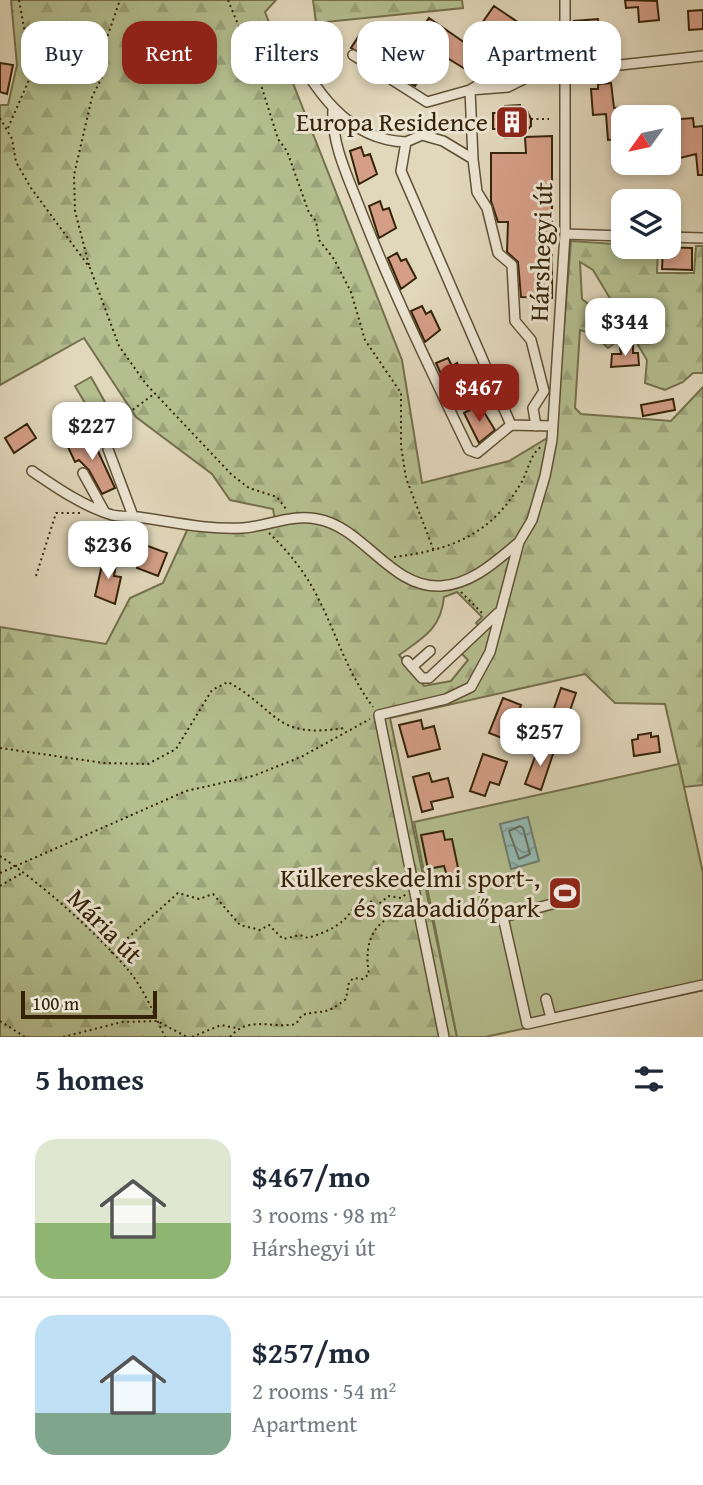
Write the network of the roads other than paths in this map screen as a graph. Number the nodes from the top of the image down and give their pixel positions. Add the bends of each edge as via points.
1 (565, 0) edge
2 (565, 21) edge
3 (353, 55) dead end
4 (703, 56) edge
5 (621, 65) edge
6 (312, 84) edge
7 (480, 84) edge
8 (514, 84) edge
9 (565, 84) edge
10 (470, 90) junction
11 (333, 109) junction
12 (406, 142) junction
13 (473, 159) junction
14 (565, 234) junction
15 (611, 236) edge
16 (681, 237) edge
17 (703, 238) edge
18 (511, 425) junction
19 (536, 426) junction
20 (552, 426) junction
21 (108, 449) road end
22 (32, 471) dead end
23 (83, 473) dead end
24 (104, 511) junction
25 (133, 516) junction
26 (519, 542) junction
27 (499, 612) junction
28 (430, 652) dead end
29 (567, 900) dead end
30 (703, 985) edge
31 (546, 999) dead end
32 (551, 1018) junction
33 (444, 1037) edge

1 - 2 street, Hárshegyi út
3 - 10 street via 427,102
4 - 5 street
6 - 11 street
7 - 10 street
8 - 10 street
9 - 14 street, Hárshegyi út
10 - 13 street
11 - 12 street via 382,141
11 - 18 street via 344,169 393,292 469,450 477,453
12 - 13 street via 422,135 443,141
12 - 18 street via 401,171
13 - 19 street via 477,192 487,208 498,253 512,265 515,321 531,340 544,391 533,408
14 - 15 street
14 - 20 street, Hárshegyi út
16 - 17 street
18 - 19 street
19 - 20 street
20 - 26 street, Hárshegyi út via 545,476 532,520
21 - 25 street
22 - 24 street, Hárshegyi út
23 - 24 street
24 - 25 street, Hárshegyi út
25 - 26 street, Hárshegyi út via 189,526 244,528 288,518 318,519 346,532 419,584 454,584 490,567
26 - 27 street, Hárshegyi út
27 - 28 street via 429,678 422,678 410,664
27 - 33 street, Hárshegyi út via 490,652 471,687 446,699 379,715
29 - 32 street via 503,917 527,1024
30 - 32 street
31 - 32 street

